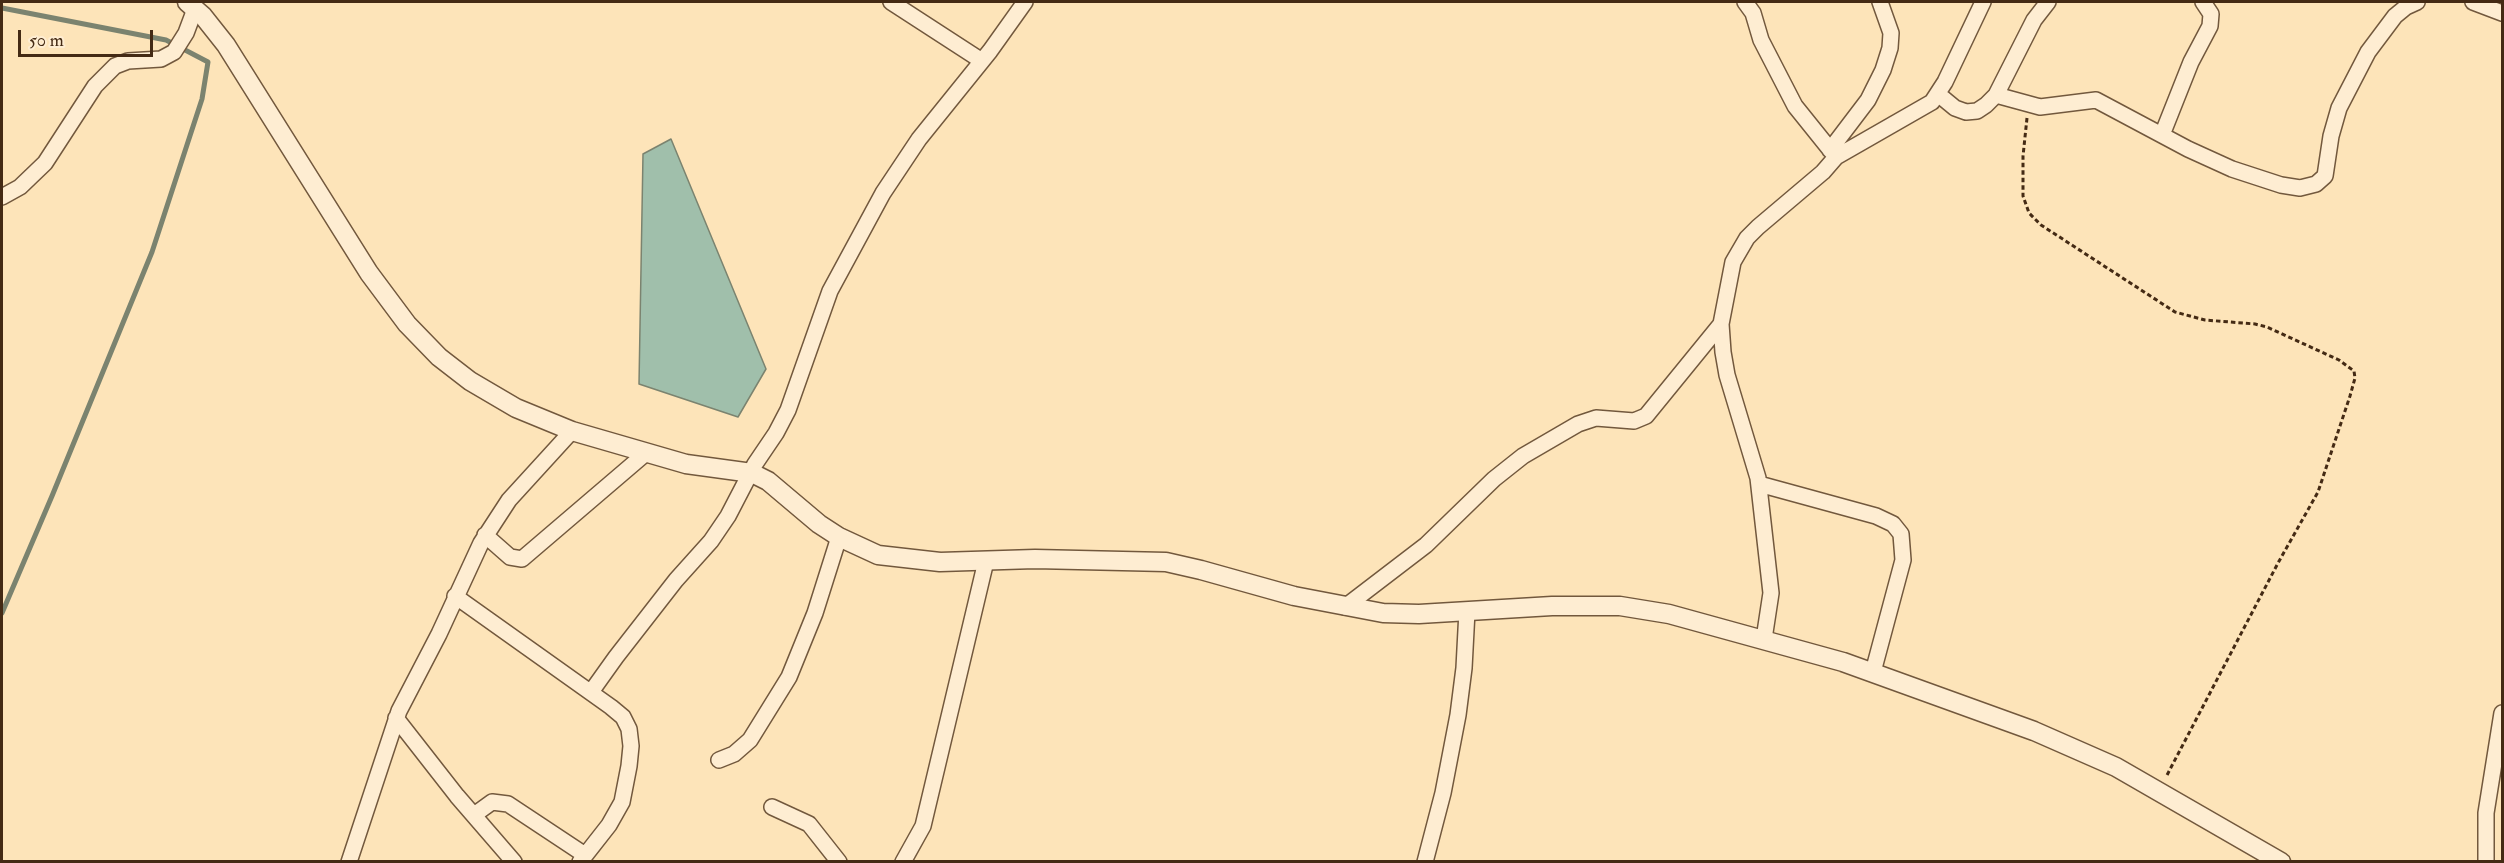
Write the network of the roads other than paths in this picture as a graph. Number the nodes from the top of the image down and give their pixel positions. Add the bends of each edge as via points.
1 (891, 2) edge
2 (1025, 2) edge
3 (1880, 2) edge
4 (1983, 2) edge
5 (2048, 2) edge
6 (2203, 2) edge
7 (2414, 2) edge
8 (2473, 2) edge
9 (1750, 3) edge
10 (191, 5) edge
11 (2502, 13) edge
12 (982, 61) junction
13 (1938, 94) junction
14 (1996, 95) junction
15 (2162, 135) junction
16 (1833, 153) junction
17 (2, 197) edge
18 (1721, 324) junction
19 (572, 430) junction
20 (646, 453) junction
21 (752, 473) junction
22 (1758, 484) junction
23 (485, 535) junction
24 (839, 537) junction
25 (986, 561) junction
26 (456, 596) junction
27 (1345, 607) junction
28 (1467, 611) junction
29 (1764, 639) junction
30 (1873, 672) junction
31 (591, 692) junction
32 (2502, 713) edge
33 (396, 718) junction
34 (719, 760) dead end
35 (772, 807) dead end
36 (474, 815) junction
37 (583, 858) edge
38 (349, 861) edge
39 (514, 861) edge
40 (839, 861) edge
41 (903, 861) edge
42 (1425, 861) edge
43 (2281, 861) edge
44 (2486, 861) edge

1 - 12 street
2 - 12 street
3 - 16 street via 1891,33 1890,48 1868,100
4 - 13 street
5 - 14 street via 2034,20
6 - 15 street via 2211,14 2210,26
7 - 15 street via 2383,30 2359,68 2339,108 2325,176 2316,184 2300,188 2257,178
8 - 11 street
9 - 16 street via 1761,40 1795,106
10 - 17 street via 186,33 174,52 161,59 115,66 96,86 45,164 20,187
10 - 19 street via 226,45 369,273 407,324 438,357 470,381 516,408
12 - 21 street via 895,173 849,252 821,312 788,410
13 - 14 street via 1966,112 1977,111
13 - 16 street via 1922,109
14 - 15 street via 2028,105 2096,100
16 - 18 street via 1823,172 1747,238 1733,262
18 - 22 street via 1727,375
18 - 27 street via 1646,417 1634,421 1596,418 1523,456 1426,545
19 - 20 street
19 - 23 street via 509,500
20 - 21 street via 686,464
20 - 23 street via 522,559 510,557
21 - 24 street
21 - 31 street via 711,541 676,580
22 - 29 street via 1771,593
22 - 30 street via 1876,516 1893,524 1901,534 1903,560
23 - 26 street
24 - 25 street via 878,555 940,562
24 - 34 street via 789,677 750,740 734,754
25 - 27 street via 1166,562
25 - 41 street via 922,826
26 - 31 street
26 - 33 street
27 - 28 street via 1395,614
28 - 29 street via 1620,606 1669,614
28 - 42 street via 1458,715
29 - 30 street
30 - 43 street via 2045,736 2116,767
31 - 37 street via 623,717 631,746 622,802
32 - 44 street via 2486,813
33 - 36 street
33 - 38 street
35 - 40 street via 809,824
36 - 37 street via 492,802 508,804
36 - 39 street

